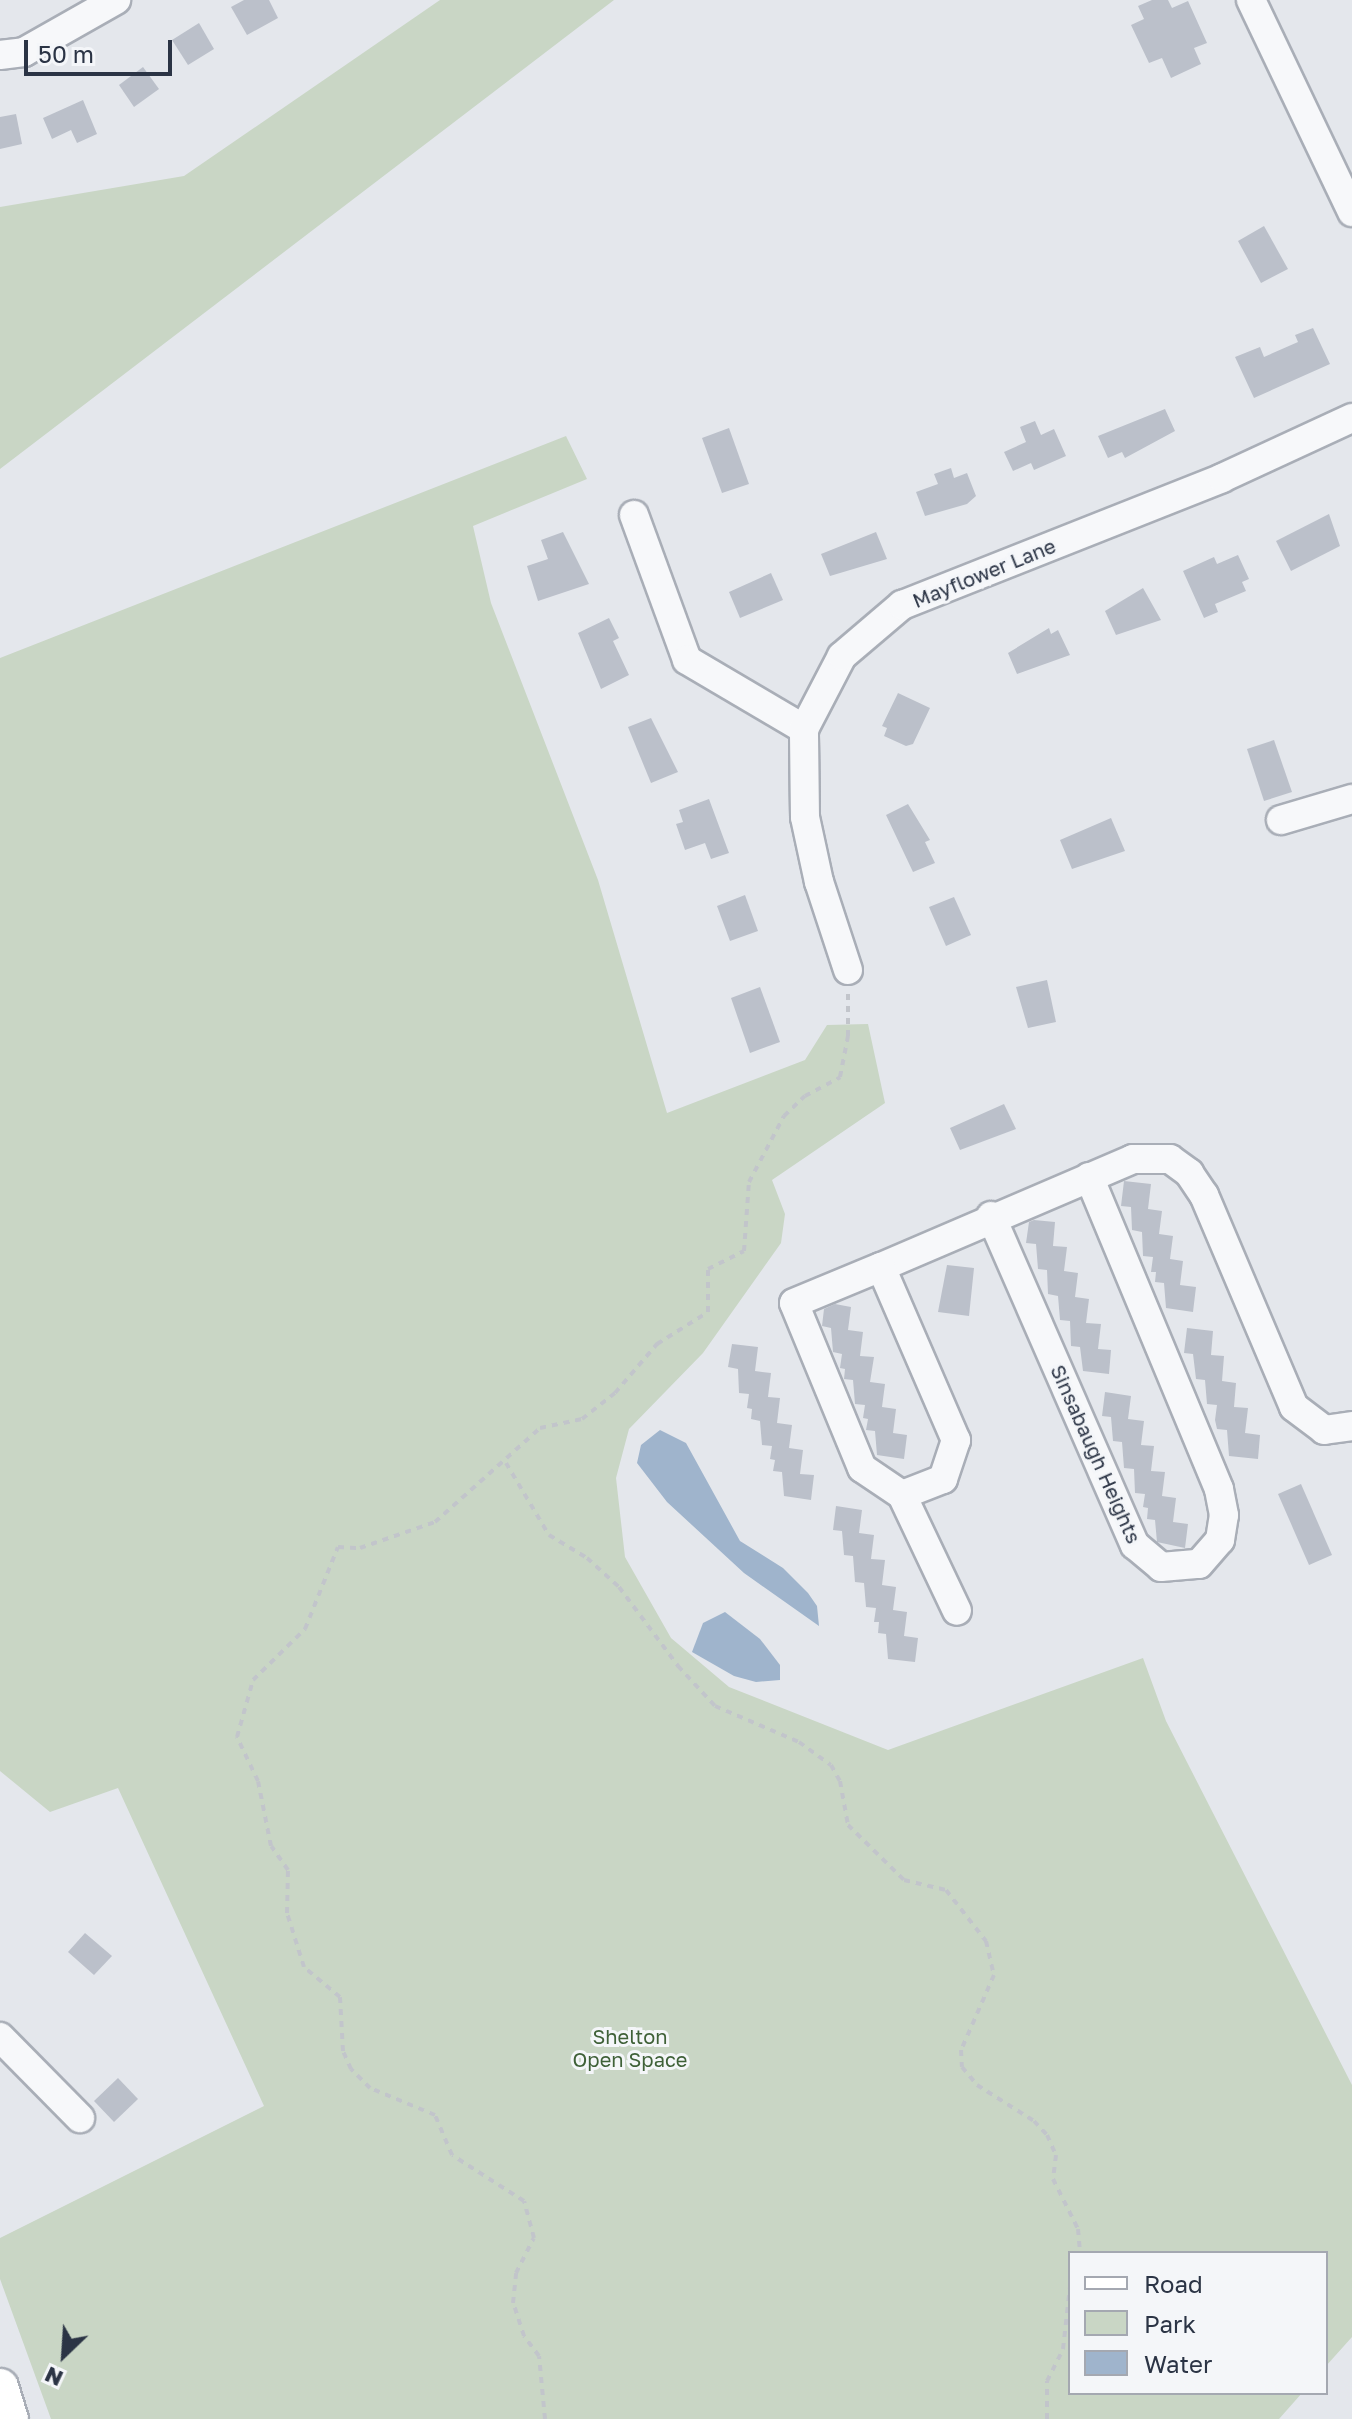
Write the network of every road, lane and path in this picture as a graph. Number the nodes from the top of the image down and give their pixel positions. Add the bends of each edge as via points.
1 (116, 0) edge
2 (1251, 0) edge
3 (0, 55) edge
4 (1352, 212) edge
5 (1352, 418) edge
6 (634, 515) dead end
7 (804, 729) junction
8 (1352, 799) edge
9 (1281, 820) dead end
10 (848, 970) joint
11 (1089, 1177) junction
12 (991, 1216) junction
13 (881, 1267) junction
14 (1352, 1426) edge
15 (506, 1463) junction
16 (902, 1495) junction
17 (957, 1611) dead end
18 (2, 2040) edge
19 (80, 2118) dead end
20 (1080, 2251) edge
21 (1068, 2305) edge
22 (0, 2387) edge
23 (10, 2419) edge
24 (545, 2419) edge
25 (1047, 2419) edge

1 - 3 street via 24,52
2 - 4 street
5 - 7 street, Mayflower Lane via 1222,478 902,605 842,656
6 - 7 street via 687,660
7 - 10 street, Mayflower Lane via 805,817 819,882
8 - 9 street
10 - 15 path via 848,1036 840,1077 805,1096 784,1116 749,1182 744,1251 708,1269 708,1312 657,1344 615,1393 582,1419 540,1428
11 - 12 street
11 - 12 street, Sinsabaugh Heights via 1219,1489 1224,1515 1220,1540 1199,1564 1161,1567 1135,1545
11 - 14 street via 1148,1155 1170,1159 1189,1173 1204,1195 1294,1407 1324,1430
12 - 13 street
13 - 16 street via 956,1440 943,1479
13 - 16 street via 794,1303 862,1468
15 - 20 path via 549,1535 587,1558 619,1587 715,1706 799,1742 831,1765 840,1781 848,1825 904,1880 946,1890 986,1941 994,1975 961,2050 962,2067 977,2085 1047,2135 1056,2155 1053,2179 1078,2229
15 - 24 path via 435,1522 360,1548 338,1547 305,1629 253,1680 237,1737 258,1781 271,1846 288,1870 287,1913 302,1946 304,1967 340,1997 343,2051 351,2069 370,2088 435,2115 452,2155 524,2201 534,2238 516,2273 513,2303 524,2336 539,2356
16 - 17 street
18 - 19 street
21 - 25 path via 1063,2349 1047,2381
22 - 23 main road

